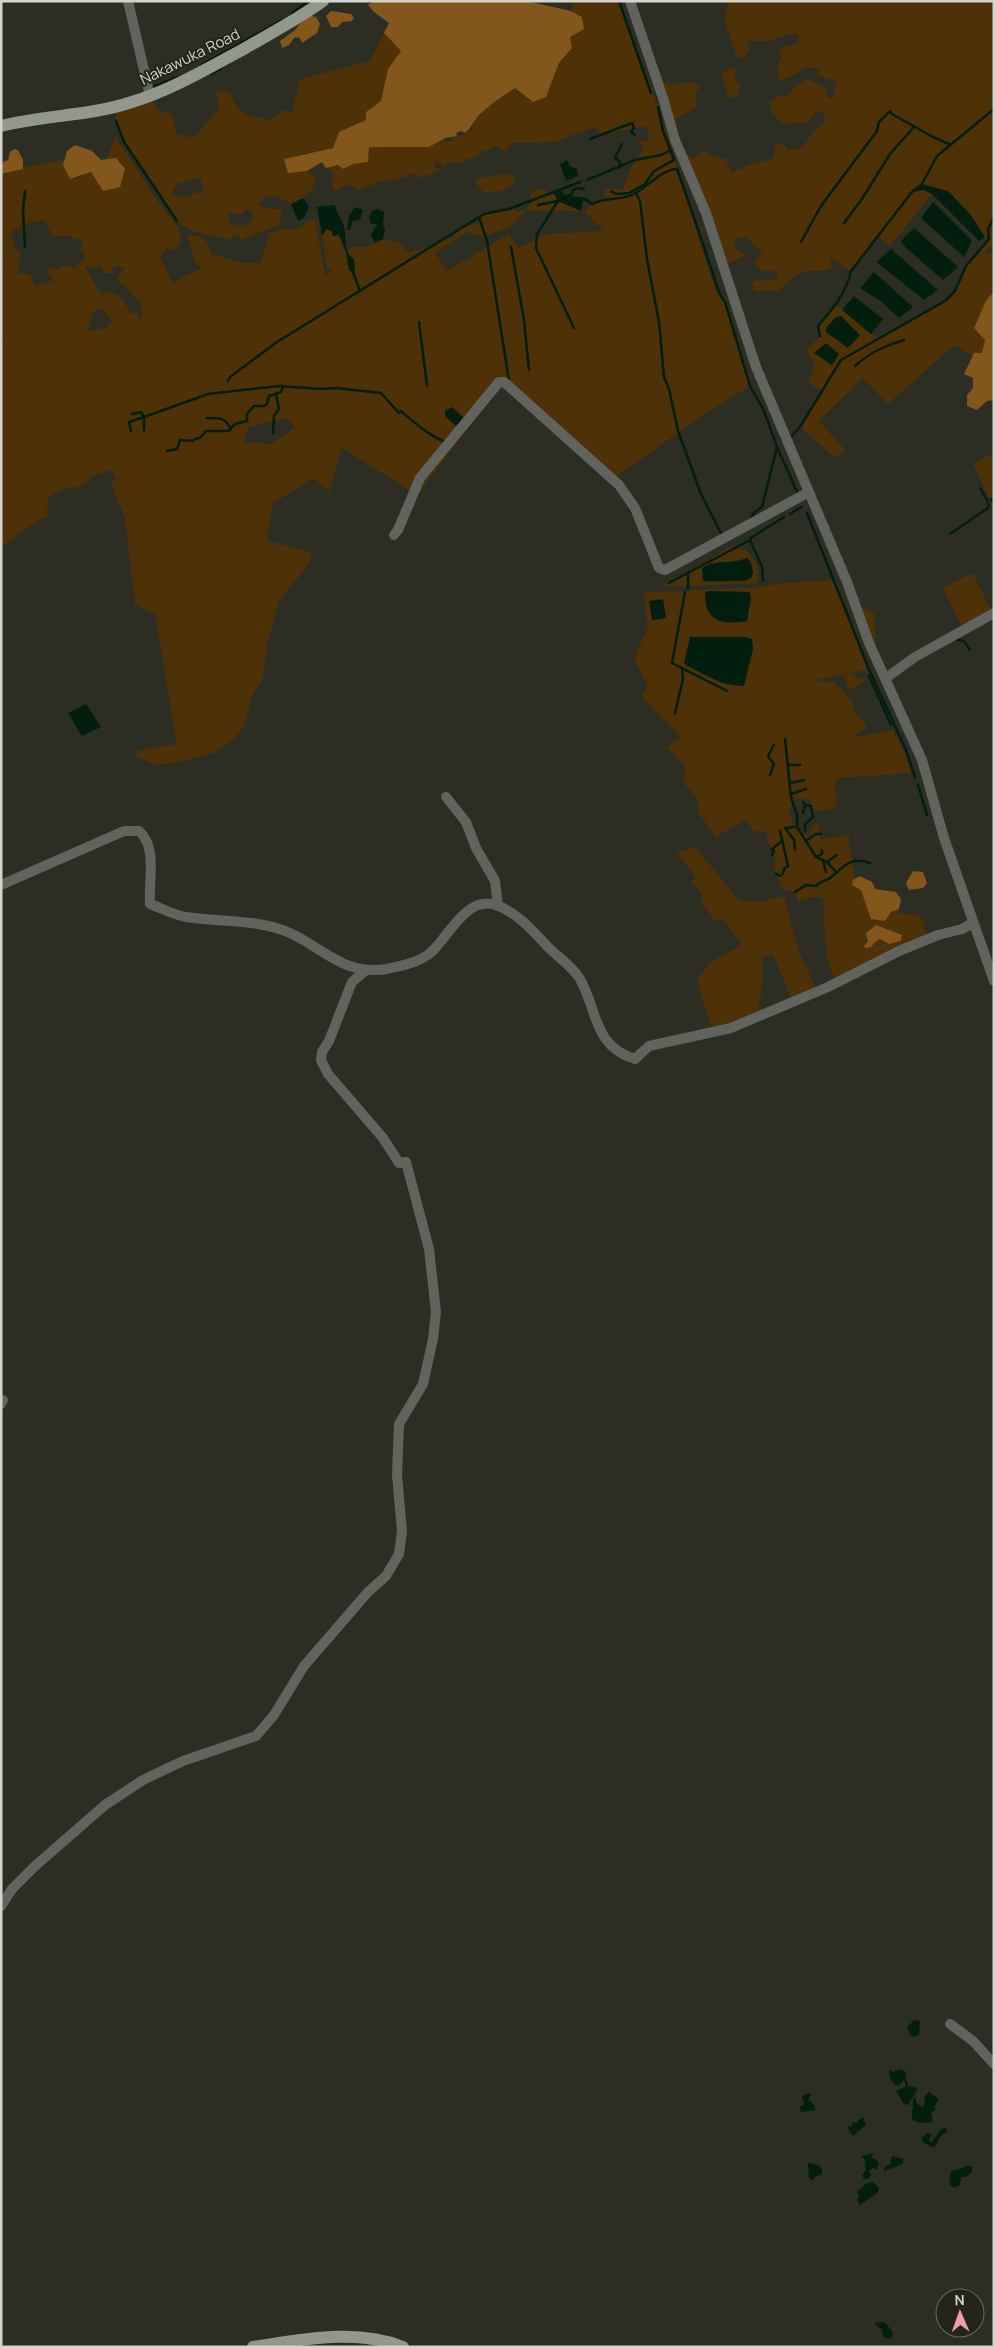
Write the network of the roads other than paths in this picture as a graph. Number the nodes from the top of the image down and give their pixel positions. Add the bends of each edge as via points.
1 (128, 1) edge
2 (323, 1) edge
3 (630, 1) edge
4 (150, 96) junction
5 (1, 126) edge
6 (809, 492) junction
7 (394, 535) dead end
8 (994, 613) edge
9 (886, 678) junction
10 (446, 797) dead end
11 (1, 884) edge
12 (498, 906) junction
13 (972, 923) junction
14 (339, 962) junction
15 (364, 971) junction
16 (994, 981) edge
17 (352, 982) junction
18 (1, 1906) edge
19 (950, 2024) dead end
20 (994, 2064) edge
21 (253, 2347) edge
22 (403, 2347) edge

1 - 4 street
2 - 4 main road, Nakawuka Road via 212,68
3 - 6 street via 675,140 706,213 756,367
4 - 5 main road, Nakawuka Road via 84,113
6 - 7 street via 665,570 659,568 635,508 619,486 504,382 499,382 420,478
6 - 9 street
8 - 9 street via 915,657
9 - 13 street via 922,760
10 - 12 street via 466,822 495,881
11 - 14 street via 124,831 139,831 149,848 150,904 184,917 290,932
12 - 13 street via 525,922 575,972 604,1039 622,1055 635,1059 650,1046 731,1028 828,987 899,951
12 - 15 street via 480,905 471,909 423,958 398,967
13 - 16 street
14 - 15 street
14 - 17 street
15 - 17 street
17 - 18 street via 321,1060 328,1074 383,1138 399,1163 406,1162 429,1249 436,1312 422,1384 399,1424 396,1448 402,1531 399,1554 386,1576 368,1592 304,1666 274,1715 256,1736 183,1761 143,1780 105,1805 12,1889
19 - 20 street via 973,2041
21 - 22 main road via 324,2337 386,2340

